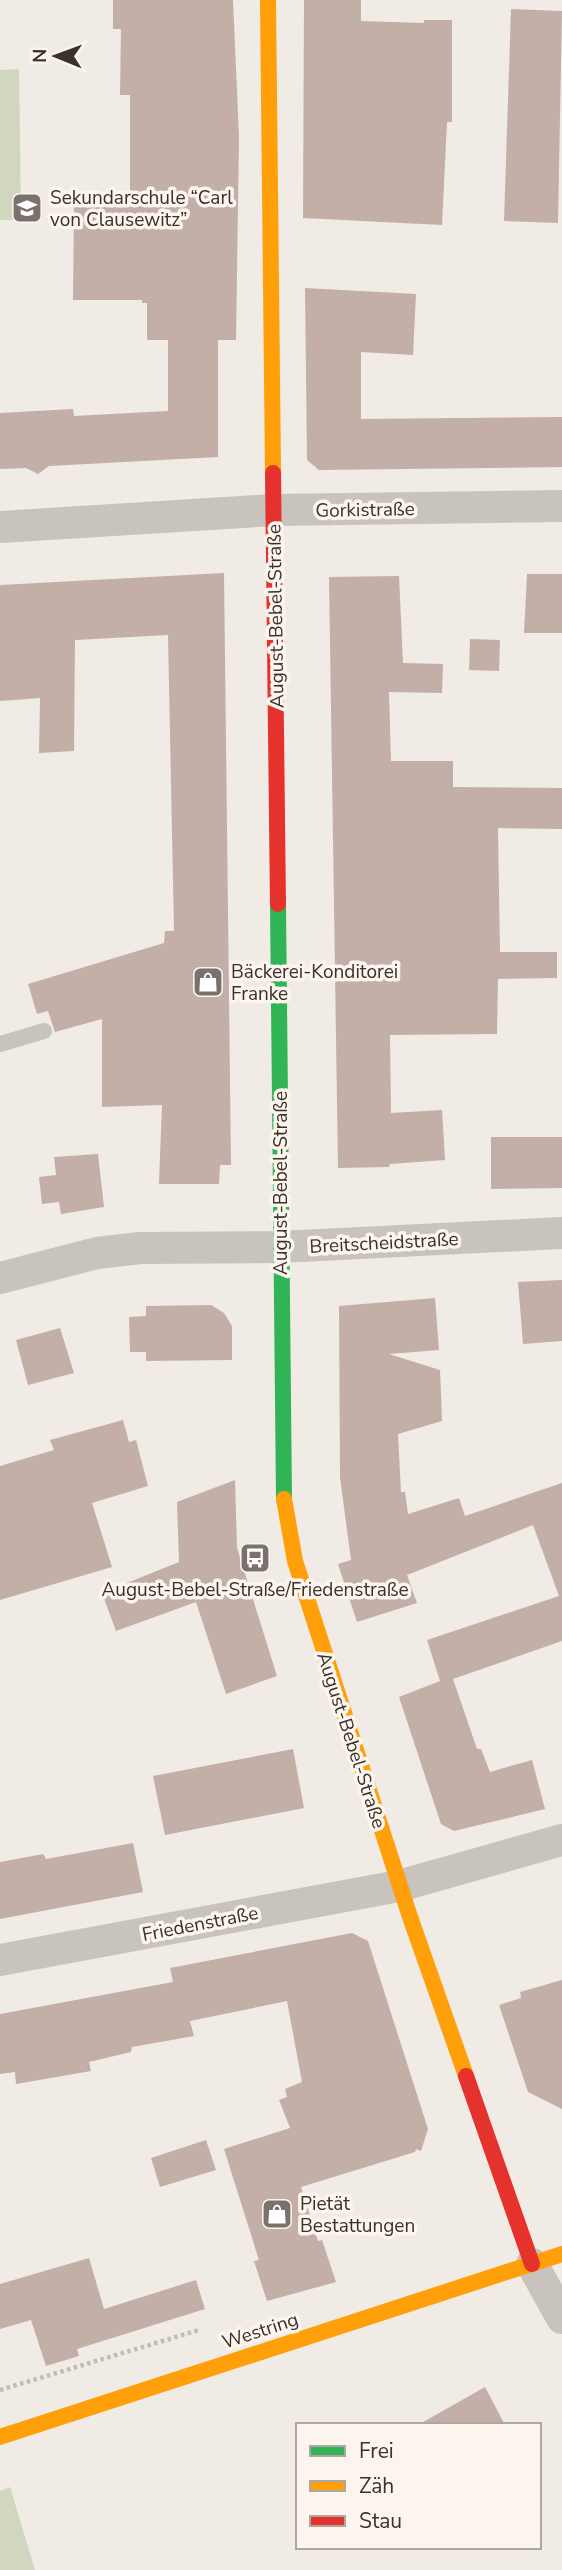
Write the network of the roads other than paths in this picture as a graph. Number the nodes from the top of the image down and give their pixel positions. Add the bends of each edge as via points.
1 (268, 0) edge
2 (562, 506) edge
3 (274, 510) junction
4 (0, 527) edge
5 (44, 1031) dead end
6 (0, 1044) edge
7 (562, 1233) edge
8 (281, 1247) junction
9 (0, 1278) edge
10 (562, 1840) edge
11 (400, 1886) junction
12 (0, 1960) edge
13 (562, 2254) edge
14 (533, 2264) junction
15 (562, 2318) edge
16 (0, 2437) edge

1 - 3 street, August-Bebel-Straße
2 - 3 street, Gorkistraße
3 - 4 street, Gorkistraße
3 - 8 street, August-Bebel-Straße
5 - 6 lane
7 - 8 street, Breitscheidstraße
8 - 9 street, Breitscheidstraße via 140,1248 97,1253
8 - 11 street, August-Bebel-Straße via 288,1535
10 - 11 street, Friedenstraße
11 - 12 street, Friedenstraße
11 - 14 street, August-Bebel-Straße
13 - 14 street, Westring
14 - 15 street, August-Bebel-Straße
14 - 16 street, Westring

